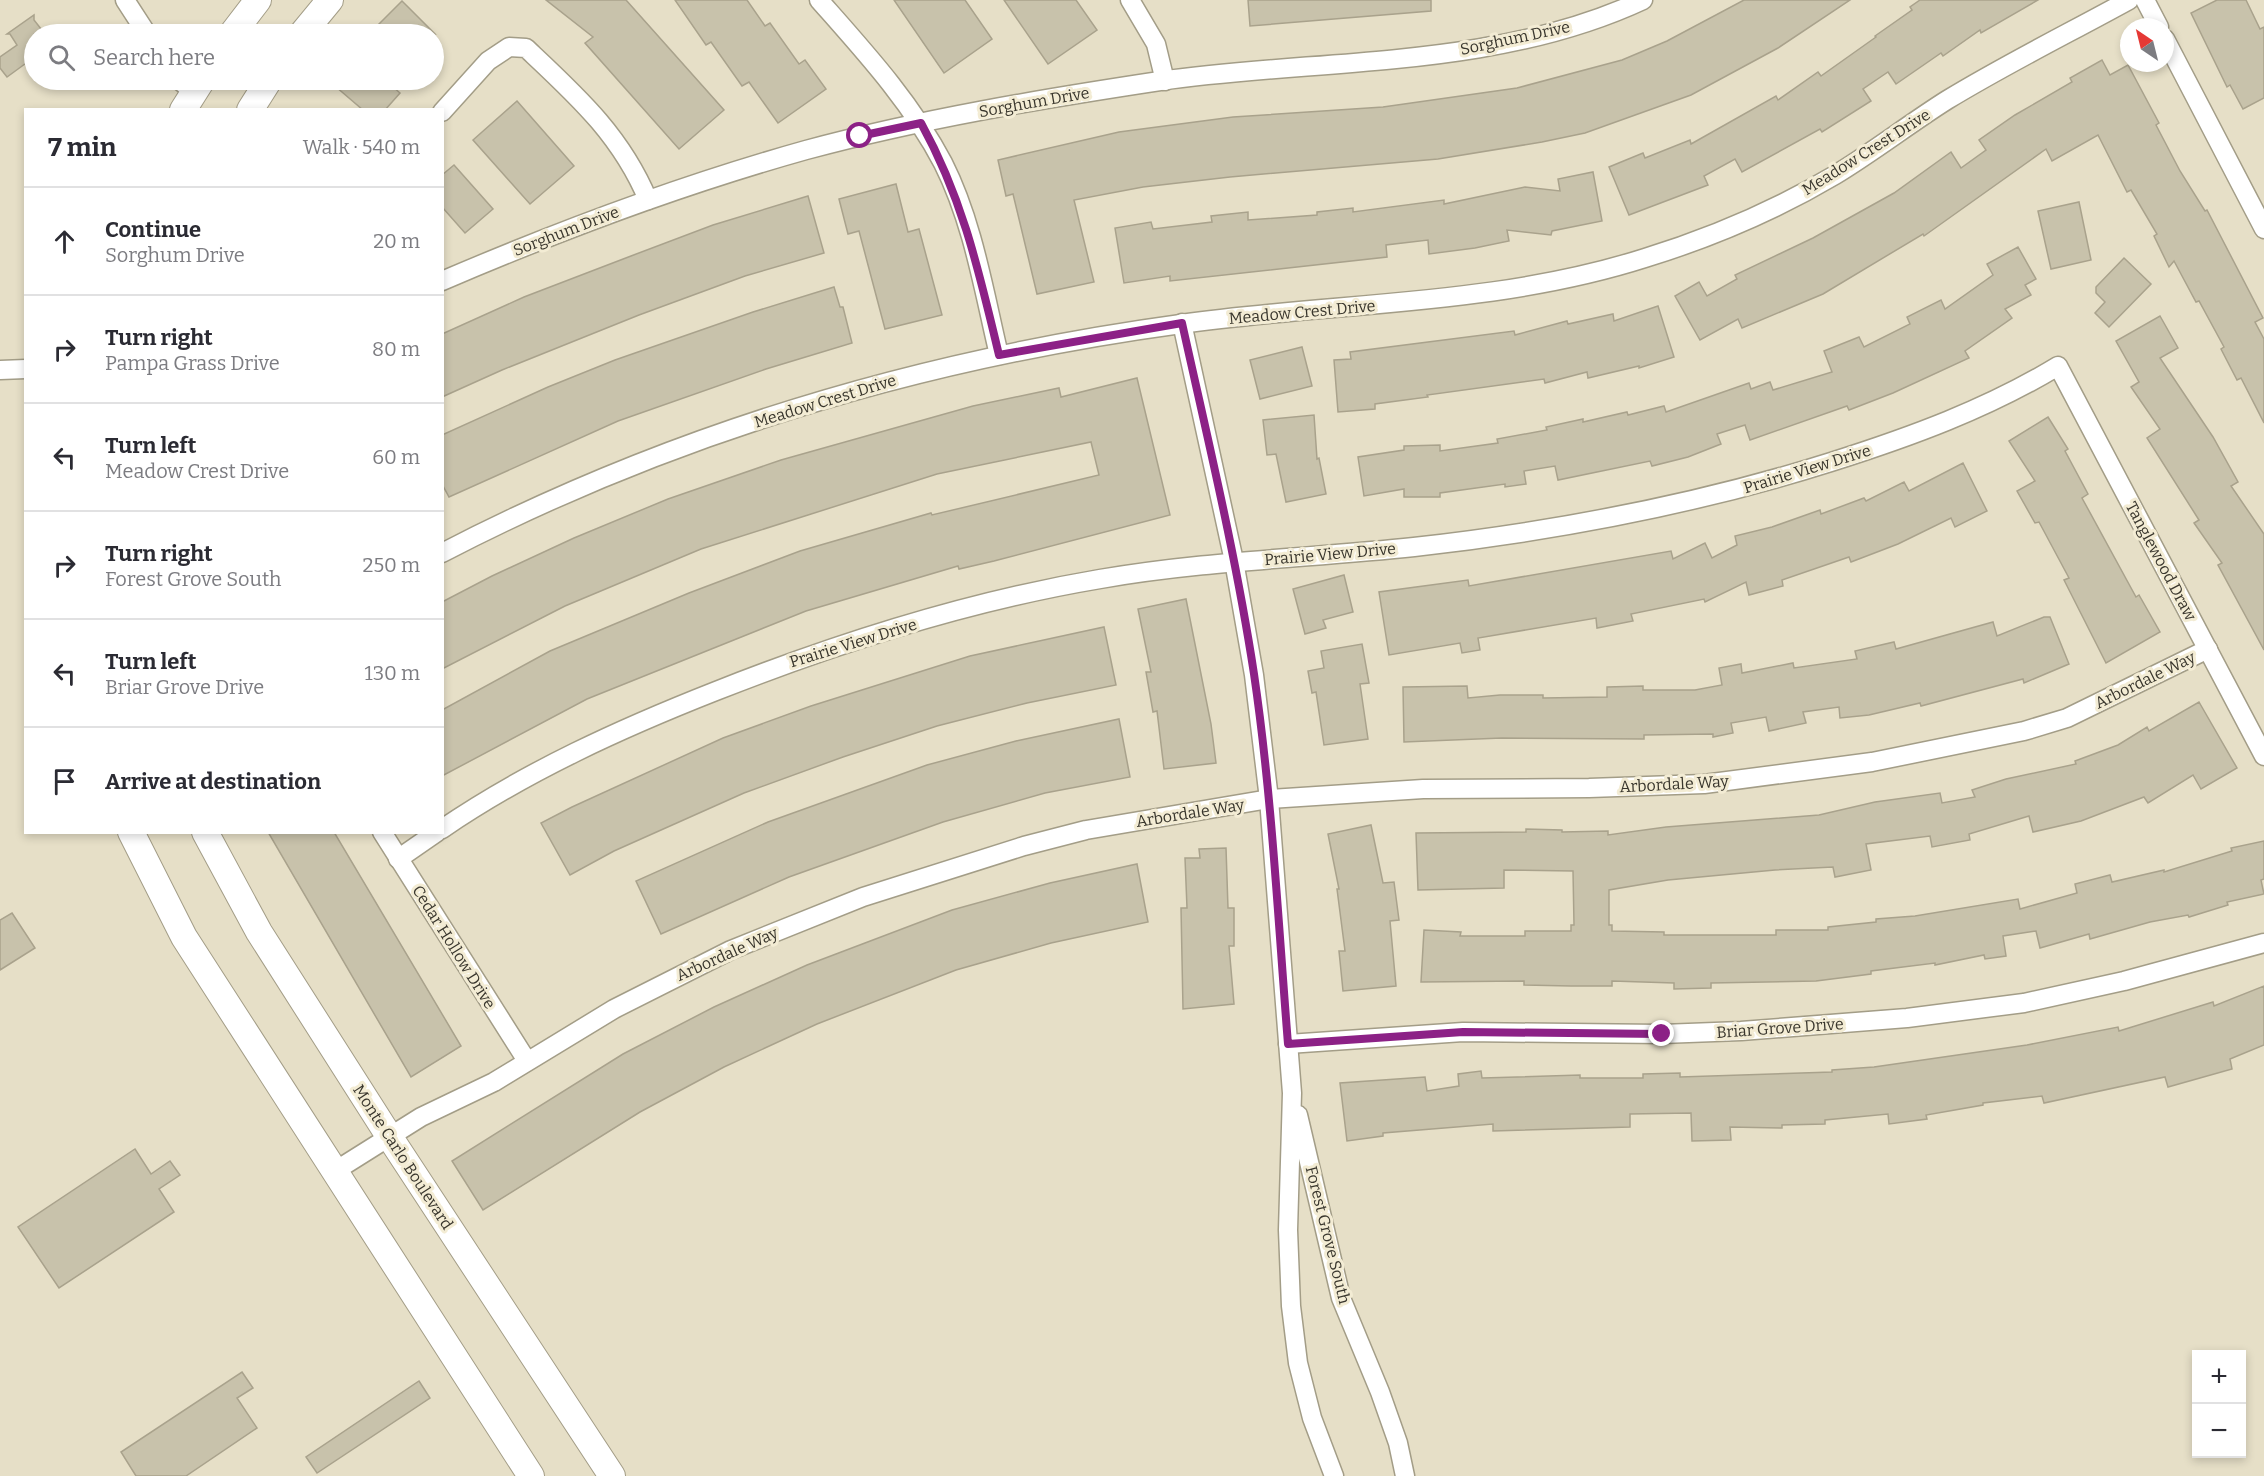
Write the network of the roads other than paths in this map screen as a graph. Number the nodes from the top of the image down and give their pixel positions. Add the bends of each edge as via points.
1 (125, 0) edge
2 (258, 0) edge
3 (330, 0) edge
4 (819, 0) edge
5 (1130, 0) edge
6 (1643, 0) edge
7 (2129, 0) edge
8 (2145, 0) edge
9 (2154, 18) edge
10 (141, 24) edge
11 (240, 24) edge
12 (310, 24) edge
13 (2174, 56) edge
14 (1165, 81) junction
15 (263, 90) edge
16 (251, 108) edge
17 (444, 110) edge
18 (921, 123) junction
19 (648, 200) junction
20 (2264, 229) edge
21 (444, 280) edge
22 (1182, 323) junction
23 (999, 355) junction
24 (2058, 366) joint
25 (24, 369) edge
26 (0, 370) edge
27 (444, 552) edge
28 (1234, 561) junction
29 (2208, 649) junction
30 (2264, 756) edge
31 (1269, 800) junction
32 (444, 828) edge
33 (132, 834) edge
34 (206, 834) edge
35 (383, 834) edge
36 (434, 834) edge
37 (399, 859) junction
38 (2264, 943) edge
39 (1288, 1044) junction
40 (526, 1061) junction
41 (1292, 1093) junction
42 (389, 1136) junction
43 (335, 1171) junction
44 (531, 1476) edge
45 (612, 1476) edge
46 (1334, 1476) edge
47 (1405, 1476) edge

1 - 10 street
2 - 11 main road
3 - 12 main road
4 - 18 street
5 - 14 street via 1156,44
6 - 14 street, Sorghum Drive via 1589,22 1494,45 1376,61
7 - 22 street, Meadow Crest Drive via 1946,101 1810,189 1727,228 1646,258 1488,292
8 - 9 street
13 - 20 street
14 - 18 street, Sorghum Drive
15 - 16 main road
17 - 19 street via 488,61 509,47 526,48 588,106 634,167
18 - 19 street, Sorghum Drive via 804,151
18 - 23 street via 944,165 970,236
19 - 21 street, Sorghum Drive
22 - 23 street, Meadow Crest Drive
22 - 28 street, Forest Grove South
23 - 27 street, Meadow Crest Drive via 873,386 728,430 579,487
24 - 28 street, Prairie View Drive via 1969,414 1768,482 1662,509 1547,530 1412,547
24 - 29 street, Tanglewood Draw
25 - 26 street
28 - 31 street, Forest Grove South via 1254,675
28 - 32 street, Prairie View Drive via 1099,579 952,612 804,656 670,709 558,761
29 - 30 street, Tanglewood Draw
29 - 31 street, Arbordale Way via 2067,718 1872,762 1694,784 1424,789
31 - 39 street, Forest Grove South
31 - 40 street, Arbordale Way via 1077,832 892,886 778,930 685,972
33 - 43 main road via 184,937
34 - 42 main road, Monte Carlo Boulevard via 242,903
35 - 37 street, Cedar Hollow Drive
36 - 37 street
37 - 40 street, Cedar Hollow Drive
38 - 39 street, Briar Grove Drive via 2024,1003 1906,1018 1741,1031 1463,1032
39 - 41 street, Forest Grove South
40 - 42 street, Arbordale Way
41 - 46 street, Forest Grove South via 1288,1230 1291,1306 1298,1363 1312,1418
41 - 47 street, Forest Grove South via 1341,1298 1398,1443
42 - 43 street, Arbordale Way
42 - 45 main road, Monte Carlo Boulevard
43 - 44 main road

